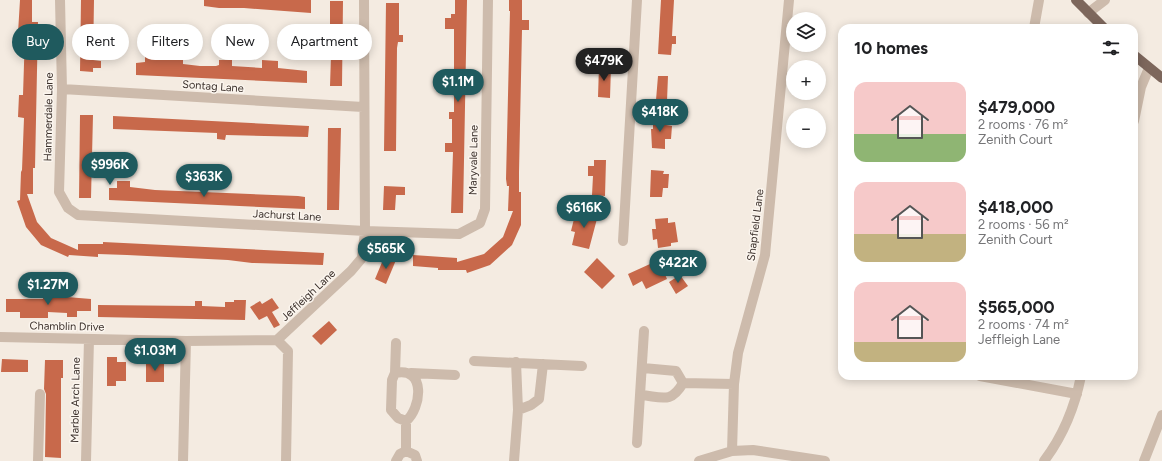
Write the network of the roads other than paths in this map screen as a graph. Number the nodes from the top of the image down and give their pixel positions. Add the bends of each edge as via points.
1 (60, 0) edge
2 (364, 0) edge
3 (488, 0) edge
4 (638, 0) edge
5 (789, 0) edge
6 (1039, 0) edge
7 (1076, 0) edge
8 (1105, 0) edge
9 (1088, 13) junction
10 (1035, 24) edge
11 (1100, 24) edge
12 (1138, 58) edge
13 (1149, 68) junction
14 (1162, 78) edge
15 (62, 88) junction
16 (1138, 102) edge
17 (363, 107) junction
18 (68, 208) joint
19 (480, 223) joint
20 (365, 231) junction
21 (623, 241) dead end
22 (644, 331) dead end
23 (0, 337) edge
24 (89, 339) junction
25 (277, 340) junction
26 (186, 341) junction
27 (396, 343) dead end
28 (474, 361) dead end
29 (516, 362) junction
30 (542, 364) junction
31 (582, 366) dead end
32 (643, 368) junction
33 (395, 373) junction
34 (411, 373) junction
35 (455, 375) dead end
36 (1002, 380) edge
37 (1080, 380) edge
38 (683, 383) junction
39 (734, 384) junction
40 (40, 394) dead end
41 (1077, 394) junction
42 (641, 395) junction
43 (518, 410) junction
44 (1162, 415) edge
45 (406, 421) junction
46 (638, 442) dead end
47 (406, 451) junction
48 (732, 451) junction
49 (38, 461) edge
50 (86, 461) edge
51 (183, 461) edge
52 (286, 461) edge
53 (396, 461) edge
54 (417, 461) edge
55 (514, 461) edge
56 (703, 461) edge
57 (825, 461) edge
58 (1044, 461) edge
59 (1144, 461) edge

1 - 15 street, Hammerdale Lane
2 - 17 street, Jeffleigh Lane
3 - 19 street, Maryvale Lane via 484,209
4 - 21 street
5 - 39 street, Shapfield Lane via 765,255 738,353
6 - 10 street
7 - 9 main road
8 - 9 street
9 - 11 main road
12 - 13 main road
13 - 14 main road
13 - 16 street
15 - 17 street, Sontag Lane
15 - 18 street, Hammerdale Lane via 59,192
17 - 20 street, Jeffleigh Lane
18 - 20 street, Jachurst Lane via 78,215
19 - 20 street, Jachurst Lane via 459,234
20 - 25 street, Jeffleigh Lane via 362,258
22 - 32 street
23 - 24 street, Chamblin Drive
24 - 26 street, Chamblin Drive
24 - 50 street, Marble Arch Lane
25 - 26 street, Chamblin Drive
25 - 52 street via 288,351
26 - 51 street
27 - 33 street
28 - 29 street
29 - 30 street
29 - 43 street
30 - 31 street
30 - 43 street via 540,399
32 - 38 street via 676,371
32 - 42 street
33 - 34 street
33 - 45 street via 392,380 391,410 398,418
34 - 35 street
34 - 45 street via 417,381 416,408
36 - 41 street
37 - 41 street
38 - 39 street
38 - 42 street via 671,397
39 - 48 street, Shapfield Lane
40 - 49 street
41 - 58 street via 1057,444
42 - 46 street
43 - 55 street
44 - 59 street
45 - 47 street
47 - 53 street via 400,454
47 - 54 street via 415,455
48 - 56 street
48 - 57 street via 753,450

